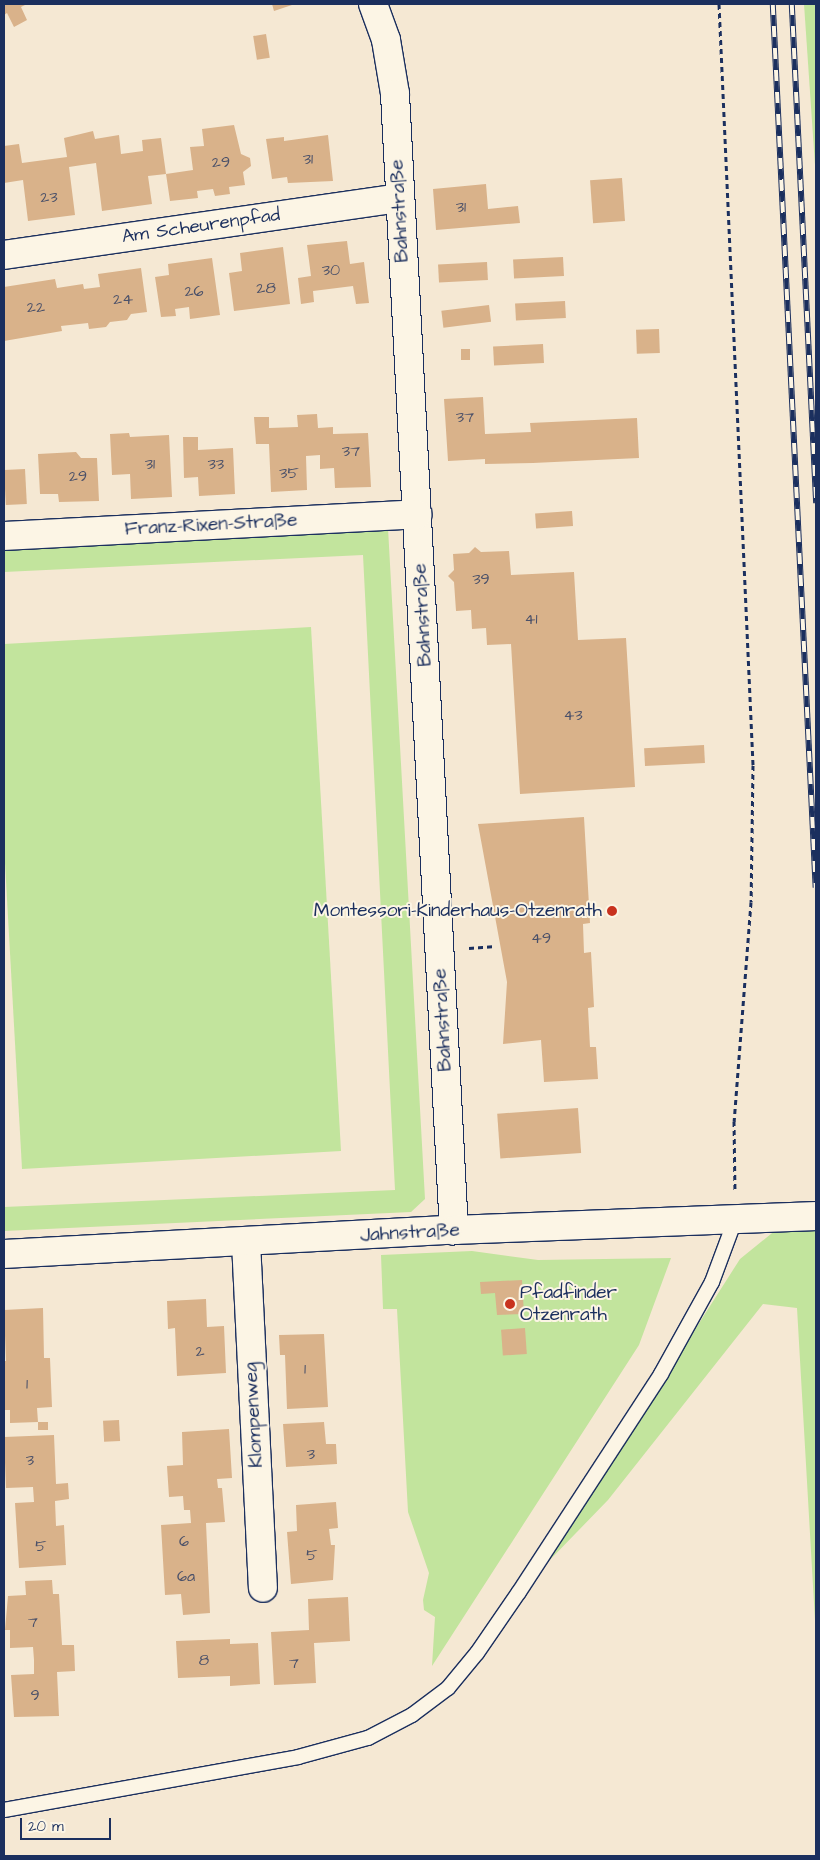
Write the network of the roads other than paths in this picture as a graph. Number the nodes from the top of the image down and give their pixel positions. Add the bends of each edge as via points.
1 (373, 4) edge
2 (398, 198) junction
3 (4, 255) edge
4 (417, 514) junction
5 (4, 536) edge
6 (816, 1216) edge
7 (735, 1220) junction
8 (454, 1230) junction
9 (246, 1242) junction
10 (4, 1254) edge
11 (263, 1588) dead end
12 (4, 1810) edge

1 - 2 street, Bahnstraße via 391,65
2 - 3 street, Am Scheurenpfad
2 - 4 street, Bahnstraße
4 - 5 street, Franz-Rixen-Straße
4 - 8 street, Bahnstraße
6 - 7 street, Jahnstraße
7 - 8 street, Jahnstraße
7 - 12 lane via 712,1282 661,1374 477,1653 448,1688 412,1716 368,1738 316,1752
8 - 9 street, Jahnstraße
9 - 10 street, Jahnstraße
9 - 11 street, Klompenweg

